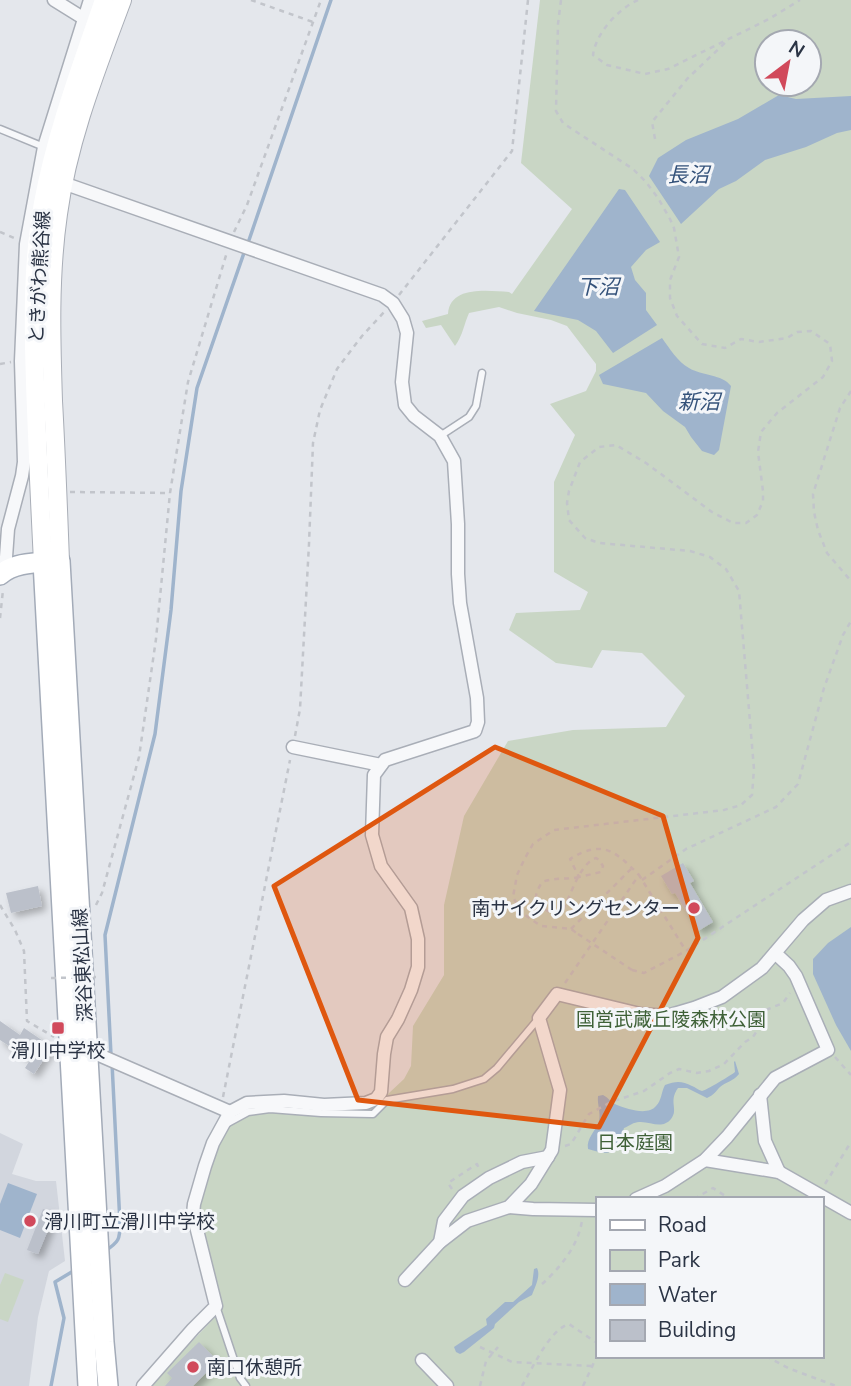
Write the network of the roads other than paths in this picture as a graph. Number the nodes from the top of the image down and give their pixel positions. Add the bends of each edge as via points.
1 (54, 0) edge
2 (90, 0) edge
3 (104, 0) edge
4 (122, 0) edge
5 (97, 22) junction
6 (0, 130) edge
7 (49, 148) junction
8 (63, 183) junction
9 (481, 373) dead end
10 (440, 436) junction
11 (52, 562) junction
12 (2, 573) edge
13 (293, 747) road end
14 (381, 765) junction
15 (851, 891) edge
16 (775, 953) junction
17 (538, 1018) junction
18 (79, 1046) junction
19 (760, 1095) junction
20 (226, 1109) junction
21 (222, 1126) junction
22 (550, 1153) junction
23 (705, 1160) junction
24 (779, 1172) junction
25 (640, 1197) edge
26 (822, 1197) edge
27 (823, 1198) edge
28 (509, 1207) junction
29 (596, 1210) edge
30 (851, 1213) edge
31 (440, 1242) junction
32 (405, 1280) dead end
33 (216, 1306) junction
34 (422, 1360) dead end
35 (244, 1385) edge
36 (88, 1386) edge
37 (108, 1386) edge
38 (143, 1386) edge
39 (447, 1386) edge

1 - 5 street
2 - 5 street
3 - 5 main road, ときがわ熊谷線
4 - 5 main road, ときがわ熊谷線
5 - 7 main road, ときがわ熊谷線
5 - 8 main road, ときがわ熊谷線 via 83,111
6 - 7 lane
7 - 11 main road, ときがわ熊谷線 via 34,292 36,397
7 - 12 street via 26,244 21,361 24,462
8 - 10 street via 382,295 393,303 407,333 402,382 405,405
8 - 11 main road, ときがわ熊谷線 via 51,291
9 - 10 lane via 476,406 469,417
10 - 14 street via 454,461 460,603 478,722 475,731
11 - 12 main road
11 - 18 main road, 深谷東松山線
13 - 14 street
14 - 20 street via 374,775 372,835 381,866 411,908 418,967 387,1037 381,1092 366,1103 284,1101
15 - 16 street via 825,900
16 - 17 street via 722,997 667,1016 557,994
16 - 19 street via 789,965 828,1049 775,1078
17 - 21 lane via 484,1079 387,1100 373,1114 270,1108 248,1112
17 - 22 street via 560,1090
18 - 20 street
18 - 36 main road, 深谷東松山線 via 81,1256
18 - 37 main road, 深谷東松山線
19 - 23 street
19 - 24 street via 765,1141
20 - 21 street
21 - 33 street via 205,1166 193,1214
22 - 28 street via 531,1184
22 - 31 street via 489,1178 463,1196 443,1221
23 - 24 street
23 - 25 street
24 - 26 street
27 - 30 street
28 - 29 street
28 - 31 street via 467,1222
31 - 32 street
33 - 35 lane
33 - 38 street
34 - 39 street

